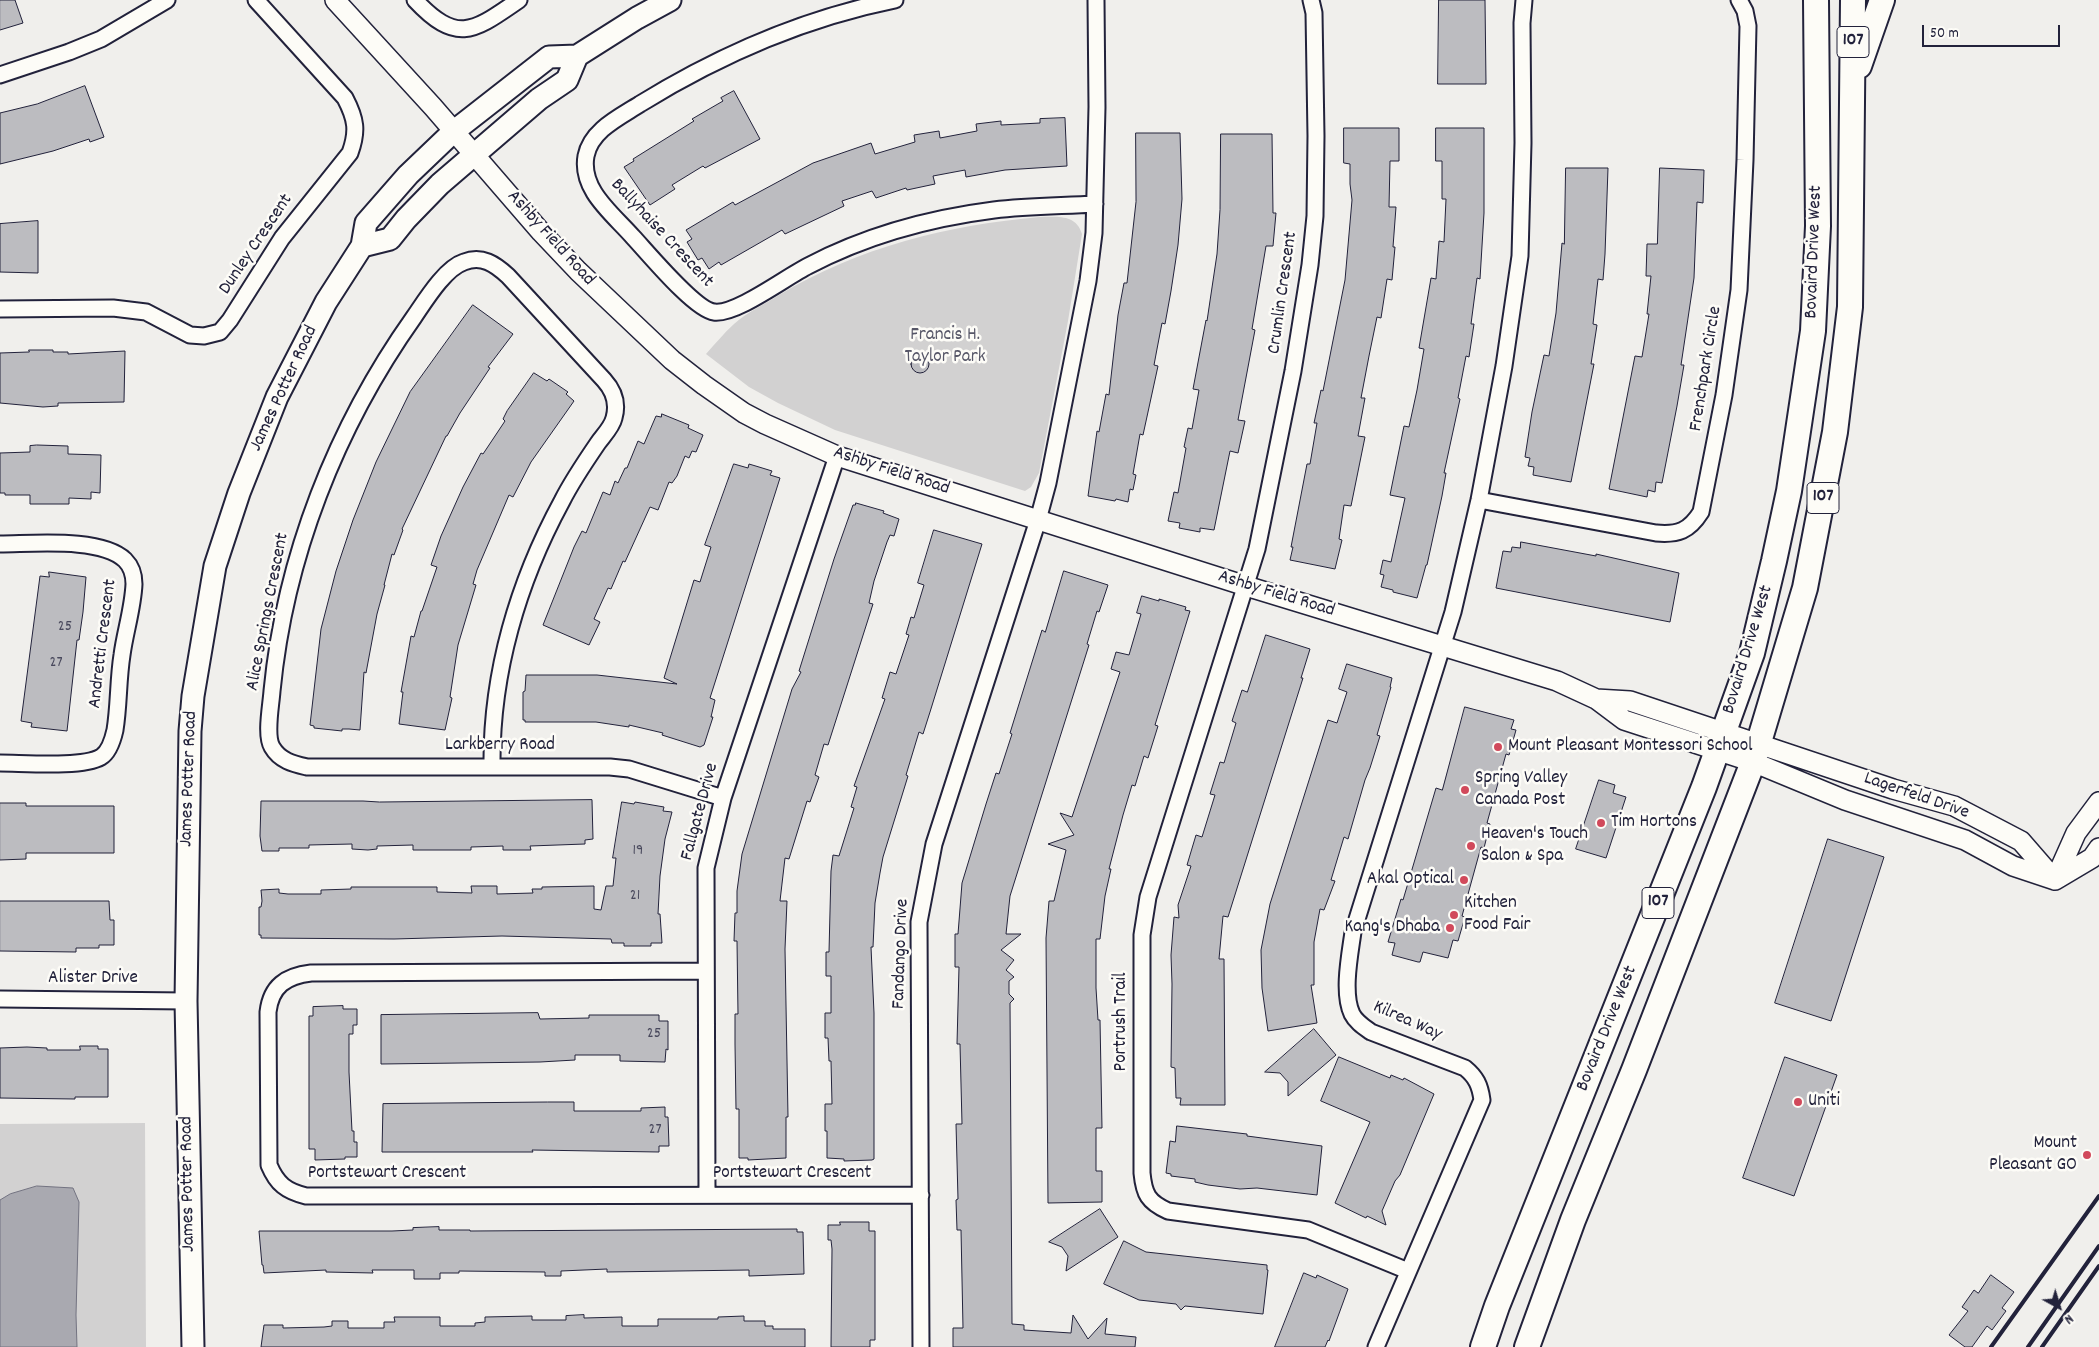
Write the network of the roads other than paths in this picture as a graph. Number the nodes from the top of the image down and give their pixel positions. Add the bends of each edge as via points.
1 (167, 0) edge
2 (256, 0) edge
3 (335, 0) edge
4 (415, 0) edge
5 (519, 0) edge
6 (670, 0) edge
7 (895, 0) edge
8 (1096, 0) edge
9 (1310, 0) edge
10 (1524, 0) edge
11 (1739, 0) edge
12 (1853, 0) edge
13 (1882, 0) edge
14 (1815, 1) edge
15 (577, 56) junction
16 (0, 75) edge
17 (1853, 84) junction
18 (453, 132) junction
19 (473, 155) junction
20 (1096, 204) junction
21 (362, 246) junction
22 (0, 309) edge
23 (837, 456) junction
24 (1479, 500) junction
25 (1038, 520) junction
26 (0, 544) edge
27 (1246, 586) junction
28 (1443, 646) junction
29 (1720, 741) junction
30 (277, 753) joint
31 (1756, 753) junction
32 (0, 763) edge
33 (492, 766) junction
34 (723, 798) junction
35 (2099, 802) edge
36 (2099, 848) edge
37 (2055, 880) junction
38 (705, 971) junction
39 (0, 999) edge
40 (186, 1000) junction
41 (707, 1194) junction
42 (921, 1195) junction
43 (1408, 1271) junction
44 (193, 1347) edge
45 (921, 1347) edge
46 (1376, 1347) edge
47 (1483, 1347) edge
48 (1527, 1347) edge

1 - 16 street via 101,39
2 - 22 street, Dunley Crescent via 346,98 355,123 356,138 350,153 282,238 230,320 220,332 197,336 146,312 113,308
3 - 18 street, Ashby Field Road
4 - 5 street via 436,20 467,29 479,26
6 - 15 main road
7 - 20 street, Ballyhaise Crescent via 816,21 760,42 677,82 619,118 599,132 586,156 586,176 596,196 685,293 711,312 736,308 837,252 929,222 991,210
8 - 20 street
9 - 27 street, Crumlin Crescent via 1314,13 1316,136 1315,216 1310,265 1291,380 1257,549
10 - 24 street via 1520,256 1506,357
11 - 24 street, Frenchpark Circle via 1748,26 1739,290 1724,395 1701,512 1694,523 1671,534
12 - 17 main road, Bovaird Drive West / 107
13 - 17 main road
14 - 29 main road, Bovaird Drive West / 107 via 1818,226 1813,331 1774,561 1752,653
15 - 18 main road, James Potter Road via 549,57
15 - 19 main road via 567,80 539,99
17 - 31 main road, Bovaird Drive West / 107 via 1850,306 1835,432 1805,588
18 - 19 street, Ashby Field Road
18 - 21 main road, James Potter Road via 408,175 366,223
19 - 21 main road via 440,184 390,239
19 - 23 street, Ashby Field Road via 578,271 678,364 744,413
20 - 25 street via 1088,281
21 - 40 main road, James Potter Road via 326,302 277,397 215,566 190,732
23 - 25 street, Ashby Field Road
23 - 34 street, Fallgate Drive
24 - 28 street
25 - 27 street, Ashby Field Road
25 - 42 street, Fandango Drive via 934,844 924,892 919,922
26 - 32 street, Andretti Crescent via 92,545 112,551 125,560 132,571 134,585 114,731 103,756 79,763
27 - 28 street, Ashby Field Road
27 - 43 street, Portrush Trail via 1155,870 1144,916 1144,1186 1148,1197 1168,1211 1308,1230
28 - 29 street, Ashby Field Road via 1557,681 1596,699 1630,701
28 - 43 street, Kilrea Way via 1353,932 1348,976 1351,1013 1363,1027 1465,1068 1475,1076 1480,1086 1482,1100 1476,1117
29 - 31 street, Ashby Field Road
29 - 47 main road, Bovaird Drive West / 107
30 - 33 street, Larkberry Road via 284,760 307,767
30 - 33 street, Alice Springs Crescent via 269,738 280,636 299,552 324,480 366,393 420,309 455,267 464,262 486,260 508,276 604,380 616,406 614,420 578,472 546,531 517,603 501,665 492,736
31 - 37 street, Lagerfeld Drive via 1845,800 1965,840 2013,866
31 - 37 street, Lagerfeld Drive via 1954,806 2020,841
31 - 48 main road, Bovaird Drive West / 107 via 1573,1220
33 - 34 street, Larkberry Road via 629,769
34 - 38 street, Fallgate Drive via 706,868
35 - 37 street via 2076,833
36 - 37 street via 2092,858
38 - 41 street, Fallgate Drive
38 - 41 street, Portstewart Crescent via 294,975 275,990 269,1001 269,1166 285,1189 306,1196
39 - 40 street, Alister Drive
40 - 44 main road, James Potter Road
41 - 42 street, Portstewart Crescent
42 - 45 street, Fandango Drive
43 - 46 street, Kilrea Way

